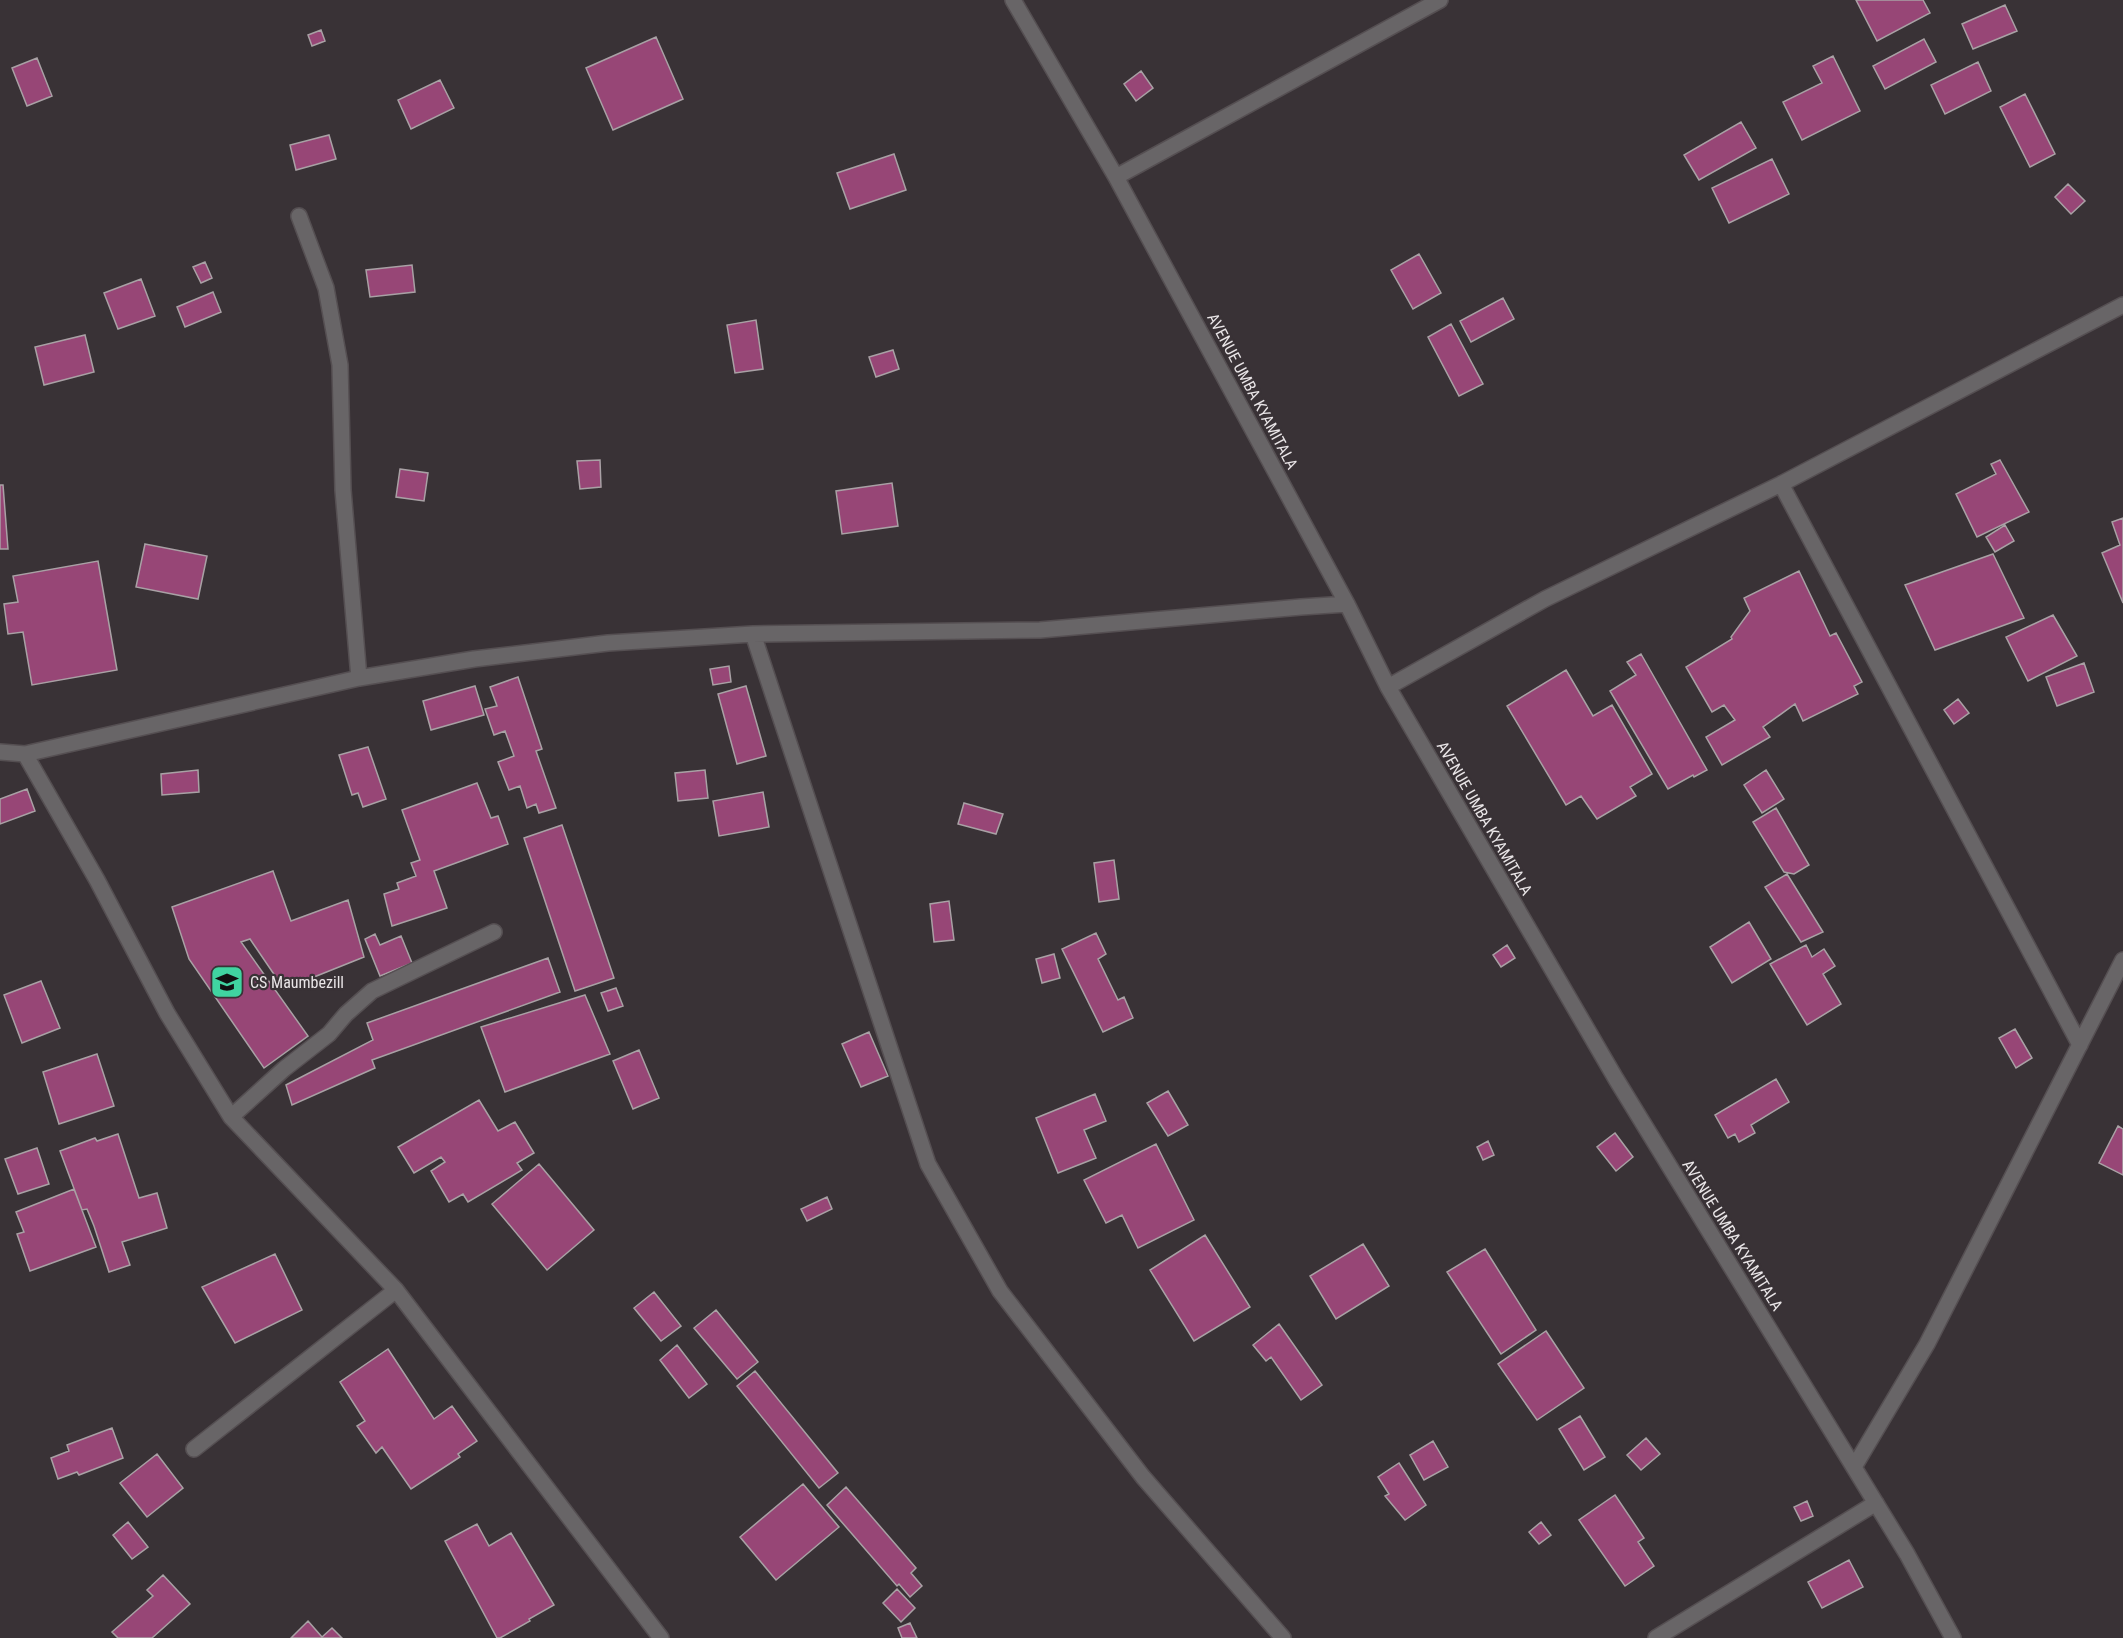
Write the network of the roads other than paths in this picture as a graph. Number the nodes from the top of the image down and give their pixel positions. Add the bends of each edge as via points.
1 (1013, 0) edge
2 (1440, 0) edge
3 (1116, 177) junction
4 (299, 216) dead end
5 (2123, 305) edge
6 (1781, 484) junction
7 (1347, 604) junction
8 (753, 634) junction
9 (359, 678) junction
10 (1388, 687) junction
11 (0, 752) edge
12 (25, 754) junction
13 (494, 932) dead end
14 (2123, 960) edge
15 (2080, 1045) junction
16 (231, 1117) junction
17 (396, 1290) junction
18 (194, 1449) dead end
19 (1854, 1467) junction
20 (1876, 1503) junction
21 (661, 1638) edge
22 (1282, 1638) edge
23 (1656, 1638) edge
24 (1953, 1638) edge

1 - 3 street, AVENUE UMBA KYAMITALA
2 - 3 street
3 - 7 street, AVENUE UMBA KYAMITALA
4 - 9 street via 326,288 340,365 343,490
5 - 6 street
6 - 10 street via 1545,599
6 - 15 street
7 - 8 street via 1040,630
7 - 10 street, AVENUE UMBA KYAMITALA
8 - 9 street via 608,643
8 - 22 street via 928,1164 1000,1292 1143,1477
9 - 12 street
10 - 19 street, AVENUE UMBA KYAMITALA via 1616,1079
11 - 12 street
12 - 16 street via 166,1013
13 - 16 street via 372,991 329,1034
14 - 15 street
15 - 19 street via 1927,1344
16 - 17 street
17 - 18 street
17 - 21 street
19 - 20 street, AVENUE UMBA KYAMITALA
20 - 23 street
20 - 24 street, AVENUE UMBA KYAMITALA

